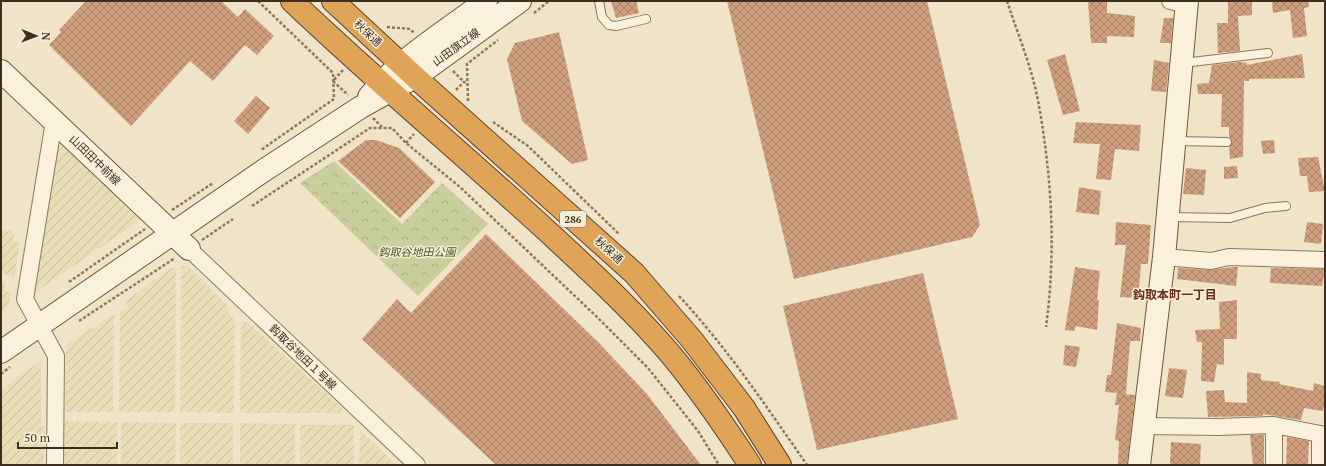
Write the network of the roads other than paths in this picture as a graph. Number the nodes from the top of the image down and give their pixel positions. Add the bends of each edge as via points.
1 (292, 1) edge
2 (333, 1) edge
3 (486, 1) edge
4 (599, 1) edge
5 (1181, 2) edge
6 (524, 9) edge
7 (646, 19) dead end
8 (1268, 53) dead end
9 (1182, 63) junction
10 (408, 71) junction
11 (1, 72) edge
12 (386, 86) junction
13 (54, 121) junction
14 (1174, 141) junction
15 (1227, 142) dead end
16 (1286, 206) dead end
17 (1167, 217) junction
18 (173, 234) junction
19 (188, 249) joint
20 (1164, 258) junction
21 (1325, 260) edge
22 (39, 326) junction
23 (7, 359) edge
24 (1274, 425) junction
25 (1144, 426) junction
26 (1322, 435) edge
27 (55, 465) edge
28 (417, 465) edge
29 (750, 465) edge
30 (780, 465) edge
31 (1139, 465) edge
32 (1274, 465) edge
33 (1320, 465) edge

1 - 12 highway, 286
2 - 10 highway, 秋保通 / 286
3 - 10 street, 山田旗立線
4 - 7 lane via 602,17 609,25 616,26
5 - 9 street
6 - 10 street, 山田旗立線
8 - 9 lane
9 - 14 street
10 - 12 street, 山田旗立線
10 - 30 highway, 秋保通 / 286 via 634,273 692,340 744,408
11 - 13 street, 山田田中前線
12 - 18 street, 山田旗立線 via 361,106
12 - 29 highway, 286 via 611,290 672,356 723,423
13 - 18 street, 山田田中前線
13 - 22 street via 25,299
14 - 15 lane
14 - 17 street
16 - 17 lane via 1265,208 1230,218
17 - 20 street
18 - 19 street, 山田田中前線
18 - 22 street, 山田旗立線
19 - 28 street, 鈎取谷地田１号線
20 - 21 street via 1211,261 1229,256
20 - 25 street
22 - 23 street, 山田旗立線
22 - 27 street via 56,356
24 - 25 street
24 - 26 street
24 - 32 street
25 - 31 street
26 - 33 street

